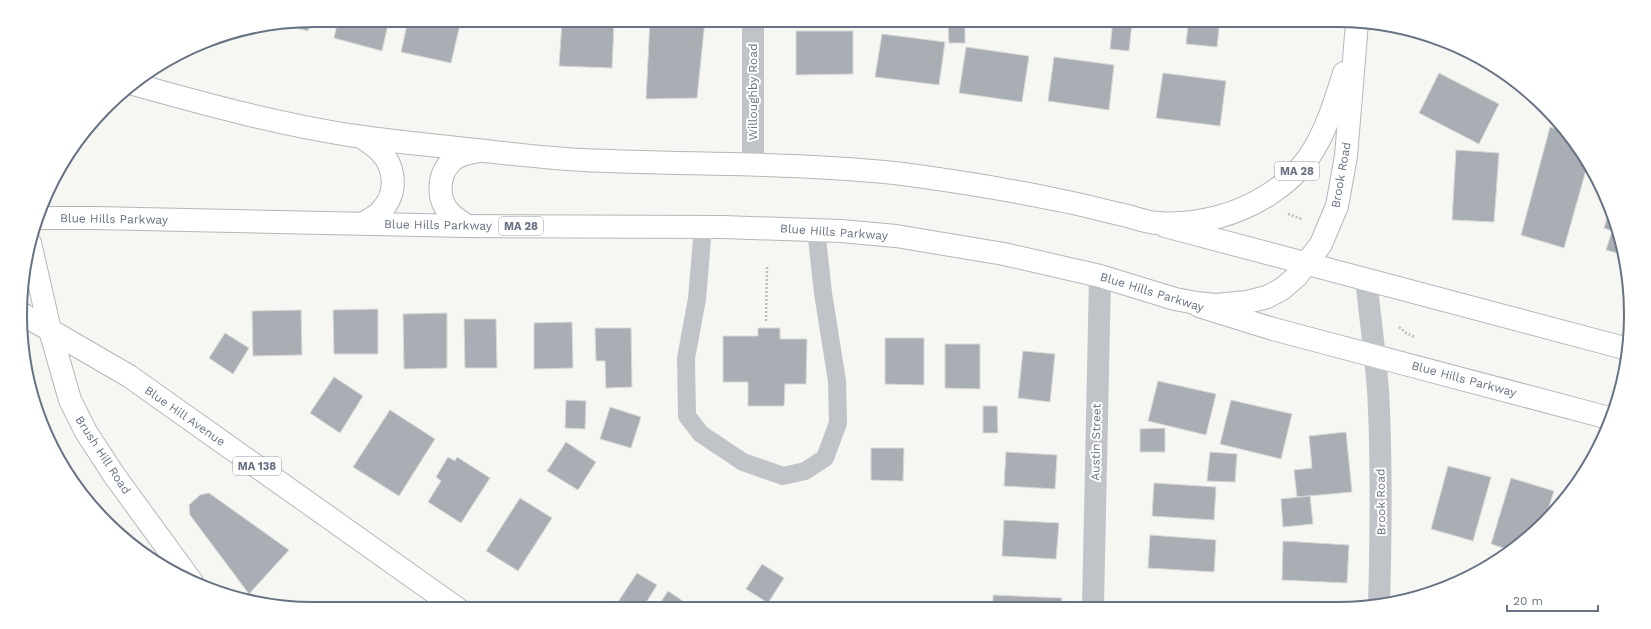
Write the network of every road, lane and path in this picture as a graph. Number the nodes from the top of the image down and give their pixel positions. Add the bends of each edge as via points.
1 (753, 27) edge
2 (1356, 28) edge
3 (1357, 28) edge
4 (139, 86) edge
5 (362, 137) junction
6 (482, 150) junction
7 (753, 164) junction
8 (1284, 212) dead end
9 (44, 218) edge
10 (1303, 219) dead end
11 (1156, 223) junction
12 (364, 224) junction
13 (467, 226) junction
14 (704, 227) junction
15 (816, 229) junction
16 (33, 257) edge
17 (1308, 263) junction
18 (767, 267) dead end
19 (1100, 276) junction
20 (1366, 279) junction
21 (1175, 299) junction
22 (27, 317) edge
23 (766, 321) dead end
24 (50, 330) junction
25 (1622, 347) edge
26 (1374, 356) junction
27 (1605, 417) edge
28 (183, 570) edge
29 (1379, 599) edge
30 (448, 602) edge
31 (1093, 602) edge

1 - 7 street, Willoughby Road
2 - 11 main road, Brook Road / MA 28 via 1326,124 1308,159 1295,174 1262,199 1236,211 1200,222
3 - 17 main road, Brook Road / MA 28 via 1346,156 1337,206 1321,244
4 - 5 main road, MA 28 via 281,122
5 - 6 main road, MA 28
5 - 12 main road via 380,151 391,168 394,183 391,197 381,211
6 - 7 main road, MA 28 via 581,160
6 - 13 main road via 463,154 453,160 441,178 442,199 451,215
7 - 11 main road, MA 28 via 846,169 958,182 1060,200
8 - 10 path
9 - 12 main road, Blue Hills Parkway / MA 28
11 - 17 main road
12 - 13 main road, Blue Hills Parkway / MA 28
13 - 14 main road, Blue Hills Parkway / MA 28
14 - 15 main road, Blue Hills Parkway / MA 28
14 - 15 lane via 697,299 686,358 687,416 701,434 743,462 783,476 805,471 825,458 838,423 837,381
15 - 19 main road, Blue Hills Parkway / MA 28 via 896,236 948,244
16 - 24 main road, Brush Hill Road
17 - 20 main road
17 - 21 main road, Brook Road / MA 28 via 1282,289 1261,299 1216,305
18 - 23 path
19 - 21 main road, Blue Hills Parkway / MA 28
19 - 31 street, Austin Street
20 - 25 main road
20 - 26 street, Brook Road
21 - 26 main road, Blue Hills Parkway
22 - 24 main road, Blue Hill Avenue / MA 138
24 - 28 main road, Brush Hill Road via 70,400 86,432
24 - 30 main road, Blue Hill Avenue / MA 138 via 129,376
26 - 27 main road, Blue Hills Parkway
26 - 29 street, Brook Road via 1381,460

